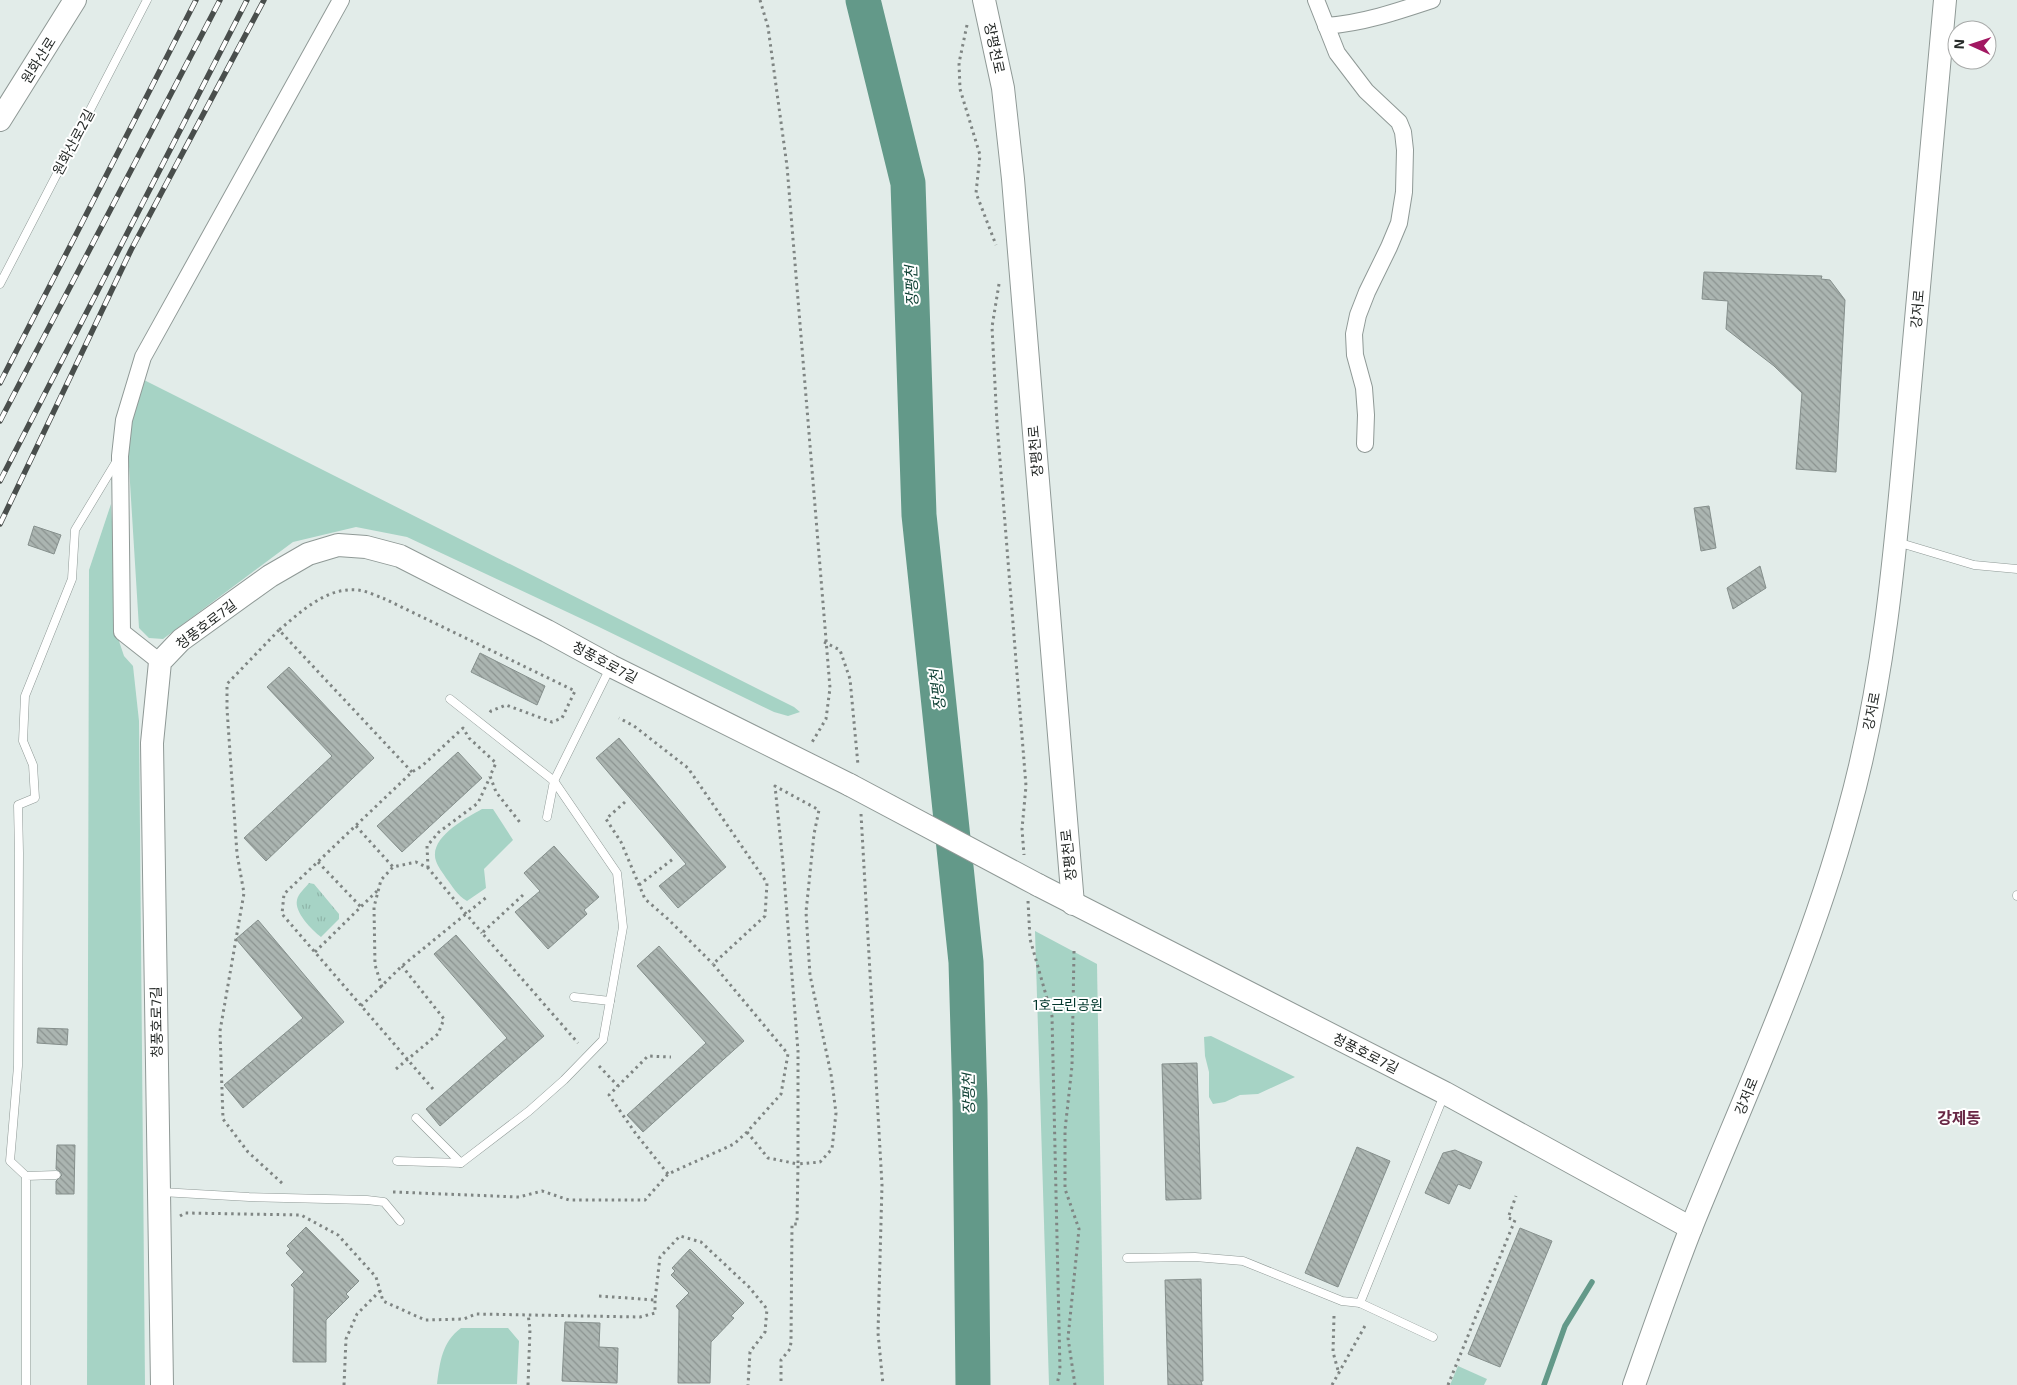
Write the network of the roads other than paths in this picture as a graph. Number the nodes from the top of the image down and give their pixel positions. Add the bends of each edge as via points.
1 (75, 0) edge
2 (147, 0) edge
3 (341, 0) edge
4 (1316, 0) edge
5 (1432, 0) edge
6 (1945, 0) edge
7 (977, 8) edge
8 (1326, 26) junction
9 (0, 120) edge
10 (0, 284) edge
11 (1365, 444) dead end
12 (120, 456) junction
13 (1895, 542) junction
14 (2017, 569) edge
15 (160, 662) junction
16 (611, 666) junction
17 (450, 699) dead end
18 (554, 780) junction
19 (547, 817) dead end
20 (1073, 904) junction
21 (574, 997) dead end
22 (610, 1001) junction
23 (1445, 1094) junction
24 (416, 1118) dead end
25 (397, 1161) dead end
26 (461, 1163) junction
27 (56, 1175) dead end
28 (26, 1176) junction
29 (159, 1192) junction
30 (400, 1221) dead end
31 (1692, 1228) junction
32 (1127, 1258) dead end
33 (1360, 1303) junction
34 (1433, 1337) dead end
35 (26, 1385) edge
36 (162, 1385) edge
37 (1634, 1385) edge

1 - 9 street, 원화산로
2 - 10 lane, 원화산로2길
3 - 12 street via 143,357 124,420
4 - 8 street
5 - 8 street via 1371,20
6 - 13 street, 강저로
7 - 20 street, 장평천로 via 1003,88 1014,179
8 - 11 street via 1337,53 1362,85 1399,122 1405,150 1404,192 1398,224 1366,292 1354,334 1355,355 1364,388
12 - 15 street via 122,632
12 - 28 lane via 75,530 72,579 25,696 23,741 33,765 35,798 18,806 18,1066 10,1161
13 - 14 lane via 1974,565
13 - 31 street, 강저로 via 1871,712 1849,811 1796,974
15 - 16 street, 청풍호로7길 via 181,640 270,576 308,554 338,545 366,547 400,556
15 - 29 street, 청풍호로7길 via 152,743
16 - 18 lane
16 - 20 street, 청풍호로7길, bridge via 801,760 854,779 1032,889
17 - 18 lane
18 - 19 lane
18 - 22 lane via 618,873 623,926
20 - 23 street, 청풍호로7길
21 - 22 lane
22 - 26 lane via 603,1040 536,1105
23 - 31 street, 청풍호로7길
23 - 33 lane
24 - 26 lane
25 - 26 lane
27 - 28 lane
28 - 35 lane
29 - 30 lane via 384,1202
29 - 36 street, 청풍호로7길
31 - 37 street, 강저로
32 - 33 lane via 1195,1256 1243,1261 1342,1301
33 - 34 lane

